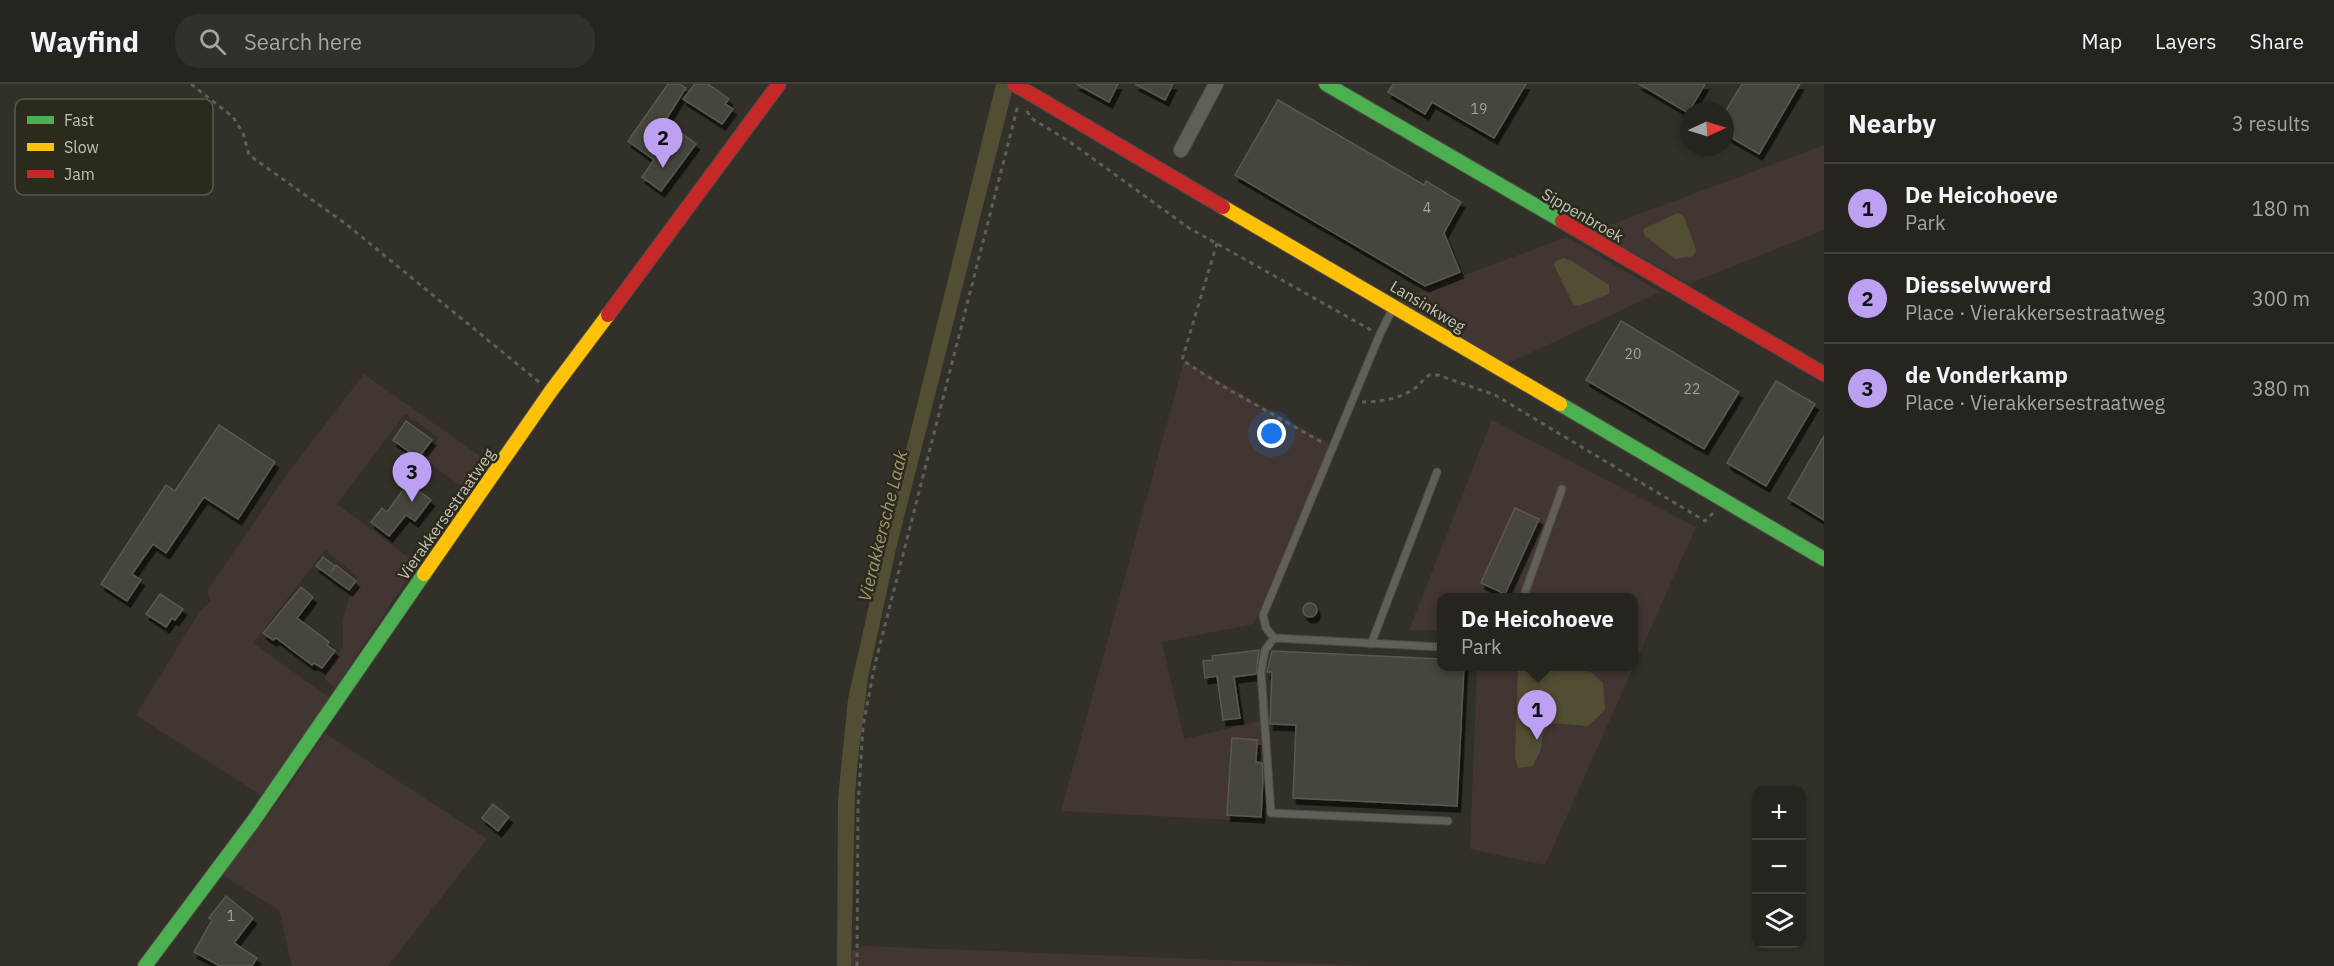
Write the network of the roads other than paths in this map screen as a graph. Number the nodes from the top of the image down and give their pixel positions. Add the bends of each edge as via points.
1 (779, 84) edge
2 (1216, 84) edge
3 (1326, 84) edge
4 (1018, 86) edge
5 (1181, 150) dead end
6 (1395, 305) junction
7 (1824, 374) edge
8 (1437, 472) dead end
9 (1562, 489) dead end
10 (1824, 559) edge
11 (1524, 593) edge
12 (1274, 638) junction
13 (1371, 645) junction
14 (1437, 647) edge
15 (1448, 821) dead end
16 (145, 966) edge

1 - 16 street, Vierakkersestraatweg via 551,391 259,813
2 - 5 street
3 - 7 street, Sippenbroek
4 - 6 street, Lansinkweg
6 - 10 street, Lansinkweg
6 - 12 lane via 1263,615
8 - 13 lane
9 - 11 lane
12 - 13 lane
12 - 15 lane via 1265,650 1262,672 1271,813
13 - 14 lane

